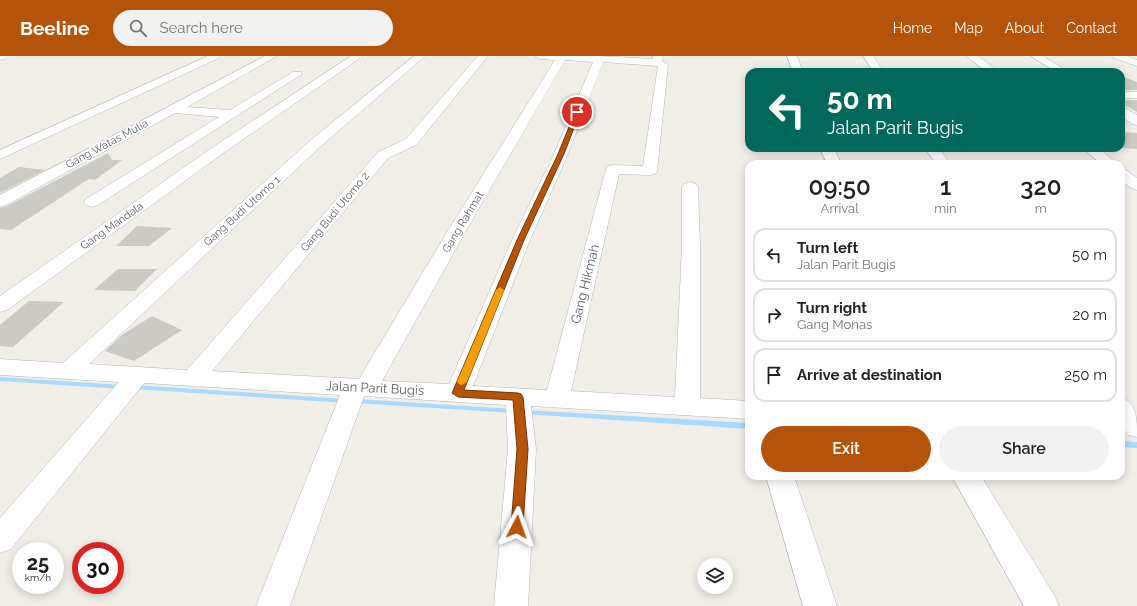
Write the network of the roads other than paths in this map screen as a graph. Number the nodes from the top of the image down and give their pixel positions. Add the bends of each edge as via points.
1 (4, 56) edge
2 (216, 56) edge
3 (272, 56) edge
4 (358, 56) edge
5 (420, 56) edge
6 (483, 56) edge
7 (540, 56) edge
8 (792, 56) edge
9 (868, 56) edge
10 (971, 56) edge
11 (1036, 56) edge
12 (1117, 56) edge
13 (0, 57) edge
14 (562, 57) junction
15 (596, 58) edge
16 (657, 59) edge
17 (1137, 63) edge
18 (796, 68) edge
19 (876, 68) edge
20 (988, 68) edge
21 (1057, 68) edge
22 (297, 74) dead end
23 (1125, 95) edge
24 (1137, 95) edge
25 (172, 109) junction
26 (1125, 112) edge
27 (232, 114) junction
28 (1137, 120) edge
29 (1095, 152) edge
30 (0, 155) edge
31 (1105, 160) edge
32 (1125, 175) edge
33 (1137, 185) edge
34 (690, 186) dead end
35 (0, 202) edge
36 (92, 202) dead end
37 (0, 306) edge
38 (0, 367) edge
39 (68, 371) junction
40 (138, 375) junction
41 (194, 377) junction
42 (360, 387) junction
43 (458, 393) junction
44 (518, 397) junction
45 (557, 399) junction
46 (687, 406) junction
47 (745, 410) edge
48 (1125, 412) edge
49 (1137, 428) edge
50 (1125, 432) edge
51 (1137, 434) edge
52 (781, 480) edge
53 (968, 480) edge
54 (0, 540) edge
55 (273, 606) edge
56 (511, 606) edge
57 (820, 606) edge
58 (1042, 606) edge

1 - 13 street
2 - 30 street
3 - 25 street, Gang Watas Mulia
4 - 37 street, Gang Mandala via 224,146
5 - 39 street, Gang Budi Utomo 1 via 316,143
6 - 41 street, Gang Budi Utomo 2 via 411,142 383,155
7 - 14 street
8 - 18 street
9 - 19 street
10 - 20 street
11 - 21 street
12 - 17 street
14 - 15 street
14 - 42 street, Gang Rahmat
15 - 16 street
15 - 43 street via 561,154 521,240
16 - 45 street, Gang Hikmah via 662,65 650,170 613,169
22 - 27 street
23 - 24 street
25 - 27 street
25 - 35 street, Gang Watas Mulia
26 - 28 street
27 - 36 street
29 - 31 street
32 - 33 street
34 - 46 street
38 - 39 street, Jalan Parit Bugis
39 - 40 street, Jalan Parit Bugis
40 - 41 street, Jalan Parit Bugis
40 - 54 street
41 - 42 street, Jalan Parit Bugis
42 - 43 street, Jalan Parit Bugis
42 - 55 street, Gang Rahmat
43 - 44 street, Jalan Parit Bugis
44 - 45 street, Jalan Parit Bugis
44 - 56 street via 522,449
45 - 46 street, Jalan Parit Bugis
46 - 47 street, Jalan Parit Bugis
48 - 49 street
50 - 51 street
52 - 57 street
53 - 58 street

